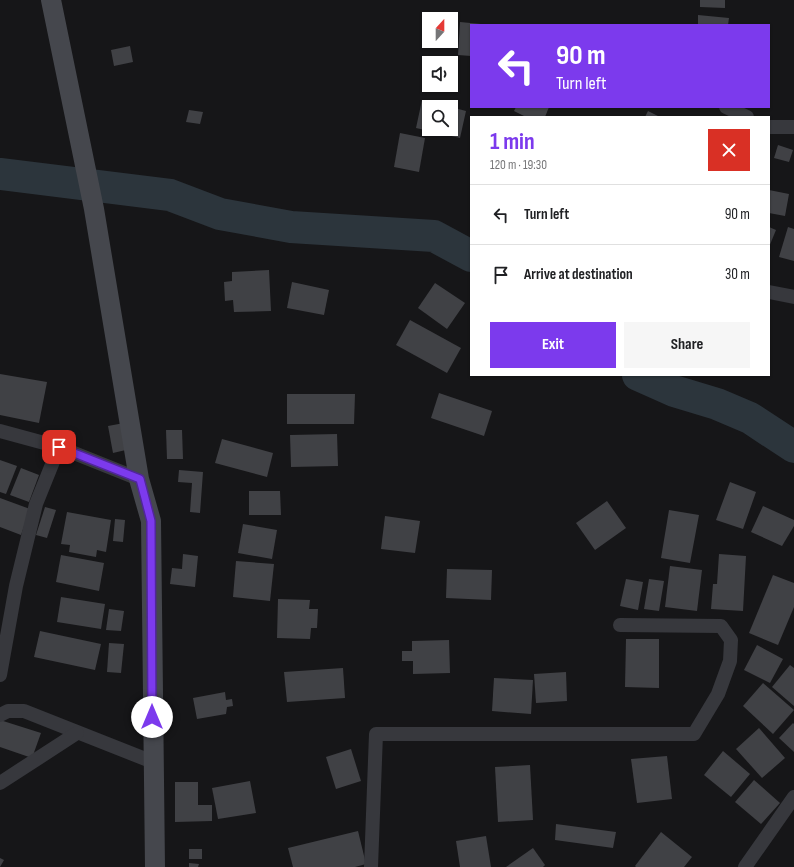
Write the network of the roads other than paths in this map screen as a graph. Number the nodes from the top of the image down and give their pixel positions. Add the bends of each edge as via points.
1 (51, 0) edge
2 (728, 108) edge
3 (745, 116) edge
4 (770, 126) edge
5 (794, 127) edge
6 (770, 292) edge
7 (794, 297) edge
8 (0, 431) edge
9 (59, 447) junction
10 (140, 479) junction
11 (620, 625) dead end
12 (0, 675) edge
13 (0, 715) edge
14 (77, 733) junction
15 (153, 762) junction
16 (0, 783) edge
17 (794, 797) edge
18 (155, 867) edge
19 (371, 867) edge
20 (745, 867) edge

1 - 10 street via 94,209
2 - 3 street
4 - 5 street
6 - 7 street
8 - 9 street
9 - 10 street
9 - 12 street via 36,504 16,586
10 - 15 street via 151,521
11 - 19 street via 721,626 731,640 730,661 718,694 694,734 376,734
13 - 14 street via 8,711 24,712
14 - 15 street
14 - 16 street
15 - 18 street
17 - 20 street

